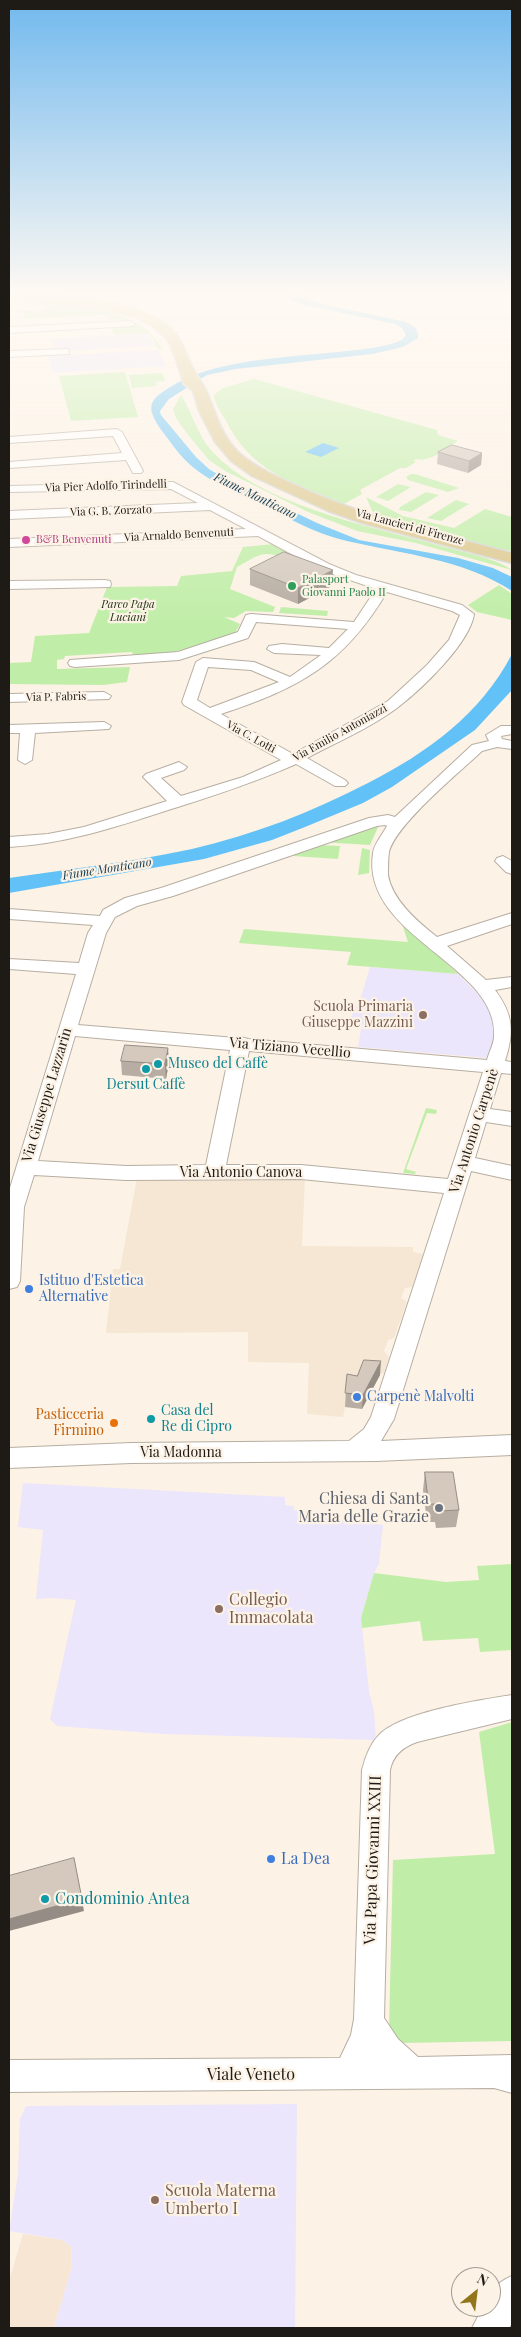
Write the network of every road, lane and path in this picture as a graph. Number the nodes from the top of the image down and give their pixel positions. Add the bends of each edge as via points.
1 (202, 403) edge
2 (9, 440) edge
3 (128, 456) junction
4 (9, 465) edge
5 (137, 471) dead end
6 (9, 489) edge
7 (308, 497) junction
8 (213, 506) junction
9 (9, 515) edge
10 (259, 532) junction
11 (9, 542) edge
12 (279, 542) joint
13 (509, 555) edge
14 (105, 584) dead end
15 (9, 585) edge
16 (384, 587) junction
17 (359, 626) junction
18 (274, 649) dead end
19 (331, 652) junction
20 (75, 663) dead end
21 (290, 682) junction
22 (104, 696) dead end
23 (9, 698) edge
24 (208, 714) junction
25 (104, 726) dead end
26 (28, 728) junction
27 (9, 729) edge
28 (509, 737) edge
29 (294, 759) junction
30 (25, 760) dead end
31 (179, 767) dead end
32 (340, 783) dead end
33 (178, 802) junction
34 (396, 825) junction
35 (9, 842) edge
36 (9, 914) edge
37 (512, 918) edge
38 (103, 921) junction
39 (434, 944) junction
40 (9, 964) edge
41 (86, 969) junction
42 (512, 982) edge
43 (480, 986) junction
44 (507, 1026) edge
45 (68, 1030) junction
46 (241, 1043) junction
47 (504, 1067) edge
48 (480, 1114) junction
49 (512, 1119) edge
50 (464, 1162) junction
51 (25, 1167) junction
52 (214, 1173) junction
53 (512, 1173) edge
54 (456, 1187) junction
55 (9, 1281) edge
56 (382, 1419) junction
57 (512, 1445) edge
58 (408, 1449) junction
59 (354, 1451) junction
60 (9, 1458) edge
61 (512, 1707) edge
62 (369, 2019) junction
63 (506, 2073) edge
64 (348, 2074) junction
65 (413, 2074) junction
66 (9, 2076) edge
67 (512, 2293) edge
68 (489, 2328) edge

1 - 7 main road, Via Lancieri di Firenze via 222,442 236,458 258,473
2 - 3 street via 117,432
3 - 4 street
3 - 5 street
6 - 8 street, Via Pier Adolfo Tirindelli via 168,484
7 - 13 main road, Via Lancieri di Firenze
7 - 13 main road, Via Lancieri di Firenze via 368,520
8 - 9 street, Via G. B. Zorzato
8 - 10 street, Via Pier Adolfo Tirindelli
10 - 11 street, Via Arnaldo Benvenuti
10 - 12 street, Via Pier Adolfo Tirindelli
12 - 16 street, Via Emilio Antoniazzi via 333,571
14 - 15 street
16 - 17 street
16 - 29 street, Via Emilio Antoniazzi via 457,608 468,618 447,652 392,704
17 - 19 street
17 - 20 street via 251,618 243,635 179,656
18 - 19 street
19 - 21 street
21 - 24 street via 274,691
21 - 24 street, Via C. Lotti via 254,666 203,662 190,702
22 - 23 street, Via P. Fabris
24 - 29 street, Via C. Lotti
25 - 26 street
26 - 27 street
26 - 30 street
28 - 34 street, Via Antonio Carpenè via 477,748
29 - 32 street, Via C. Lotti
29 - 33 street, Via Emilio Antoniazzi via 257,777
31 - 33 street via 150,777
33 - 35 street, Via Emilio Antoniazzi via 67,836
34 - 38 street, Via Giuseppe Lazzarin via 388,820 374,821 131,902
34 - 39 street, Via Antonio Carpenè via 381,854 384,884 397,910
36 - 38 street
37 - 39 street
38 - 41 street, Via Giuseppe Lazzarin via 96,933
39 - 43 street, Via Antonio Carpenè
40 - 41 street
41 - 45 street, Via Giuseppe Lazzarin
42 - 43 street
43 - 44 street, Via Antonio Carpenè via 490,995
44 - 47 street, Via Antonio Carpenè via 503,1039
45 - 46 street, Via Tiziano Vecellio
45 - 51 street, Via Giuseppe Lazzarin
46 - 47 street, Via Tiziano Vecellio
46 - 52 street
47 - 48 street, Via Antonio Carpenè
48 - 49 street
48 - 50 street, Via Antonio Carpenè
50 - 53 street
50 - 54 street, Via Antonio Carpenè
51 - 52 street, Via Antonio Canova via 93,1172
51 - 55 street, Via Giuseppe Lazzarin via 14,1207
52 - 54 street, Via Antonio Canova via 301,1172
54 - 56 street, Via Antonio Carpenè
56 - 58 street via 388,1438
56 - 59 street, Via Antonio Carpenè via 372,1436
57 - 58 street, Via Madonna
58 - 59 street, Via Madonna
59 - 60 street, Via Madonna via 130,1453
61 - 62 street, Via Papa Giovanni XXIII via 410,1732 392,1740 378,1758
62 - 64 street, Via Papa Giovanni XXIII via 366,2038
62 - 65 street, Via Papa Giovanni XXIII via 388,2054
63 - 65 street, Viale Veneto
64 - 65 street, Viale Veneto
64 - 66 street, Viale Veneto
67 - 68 street

